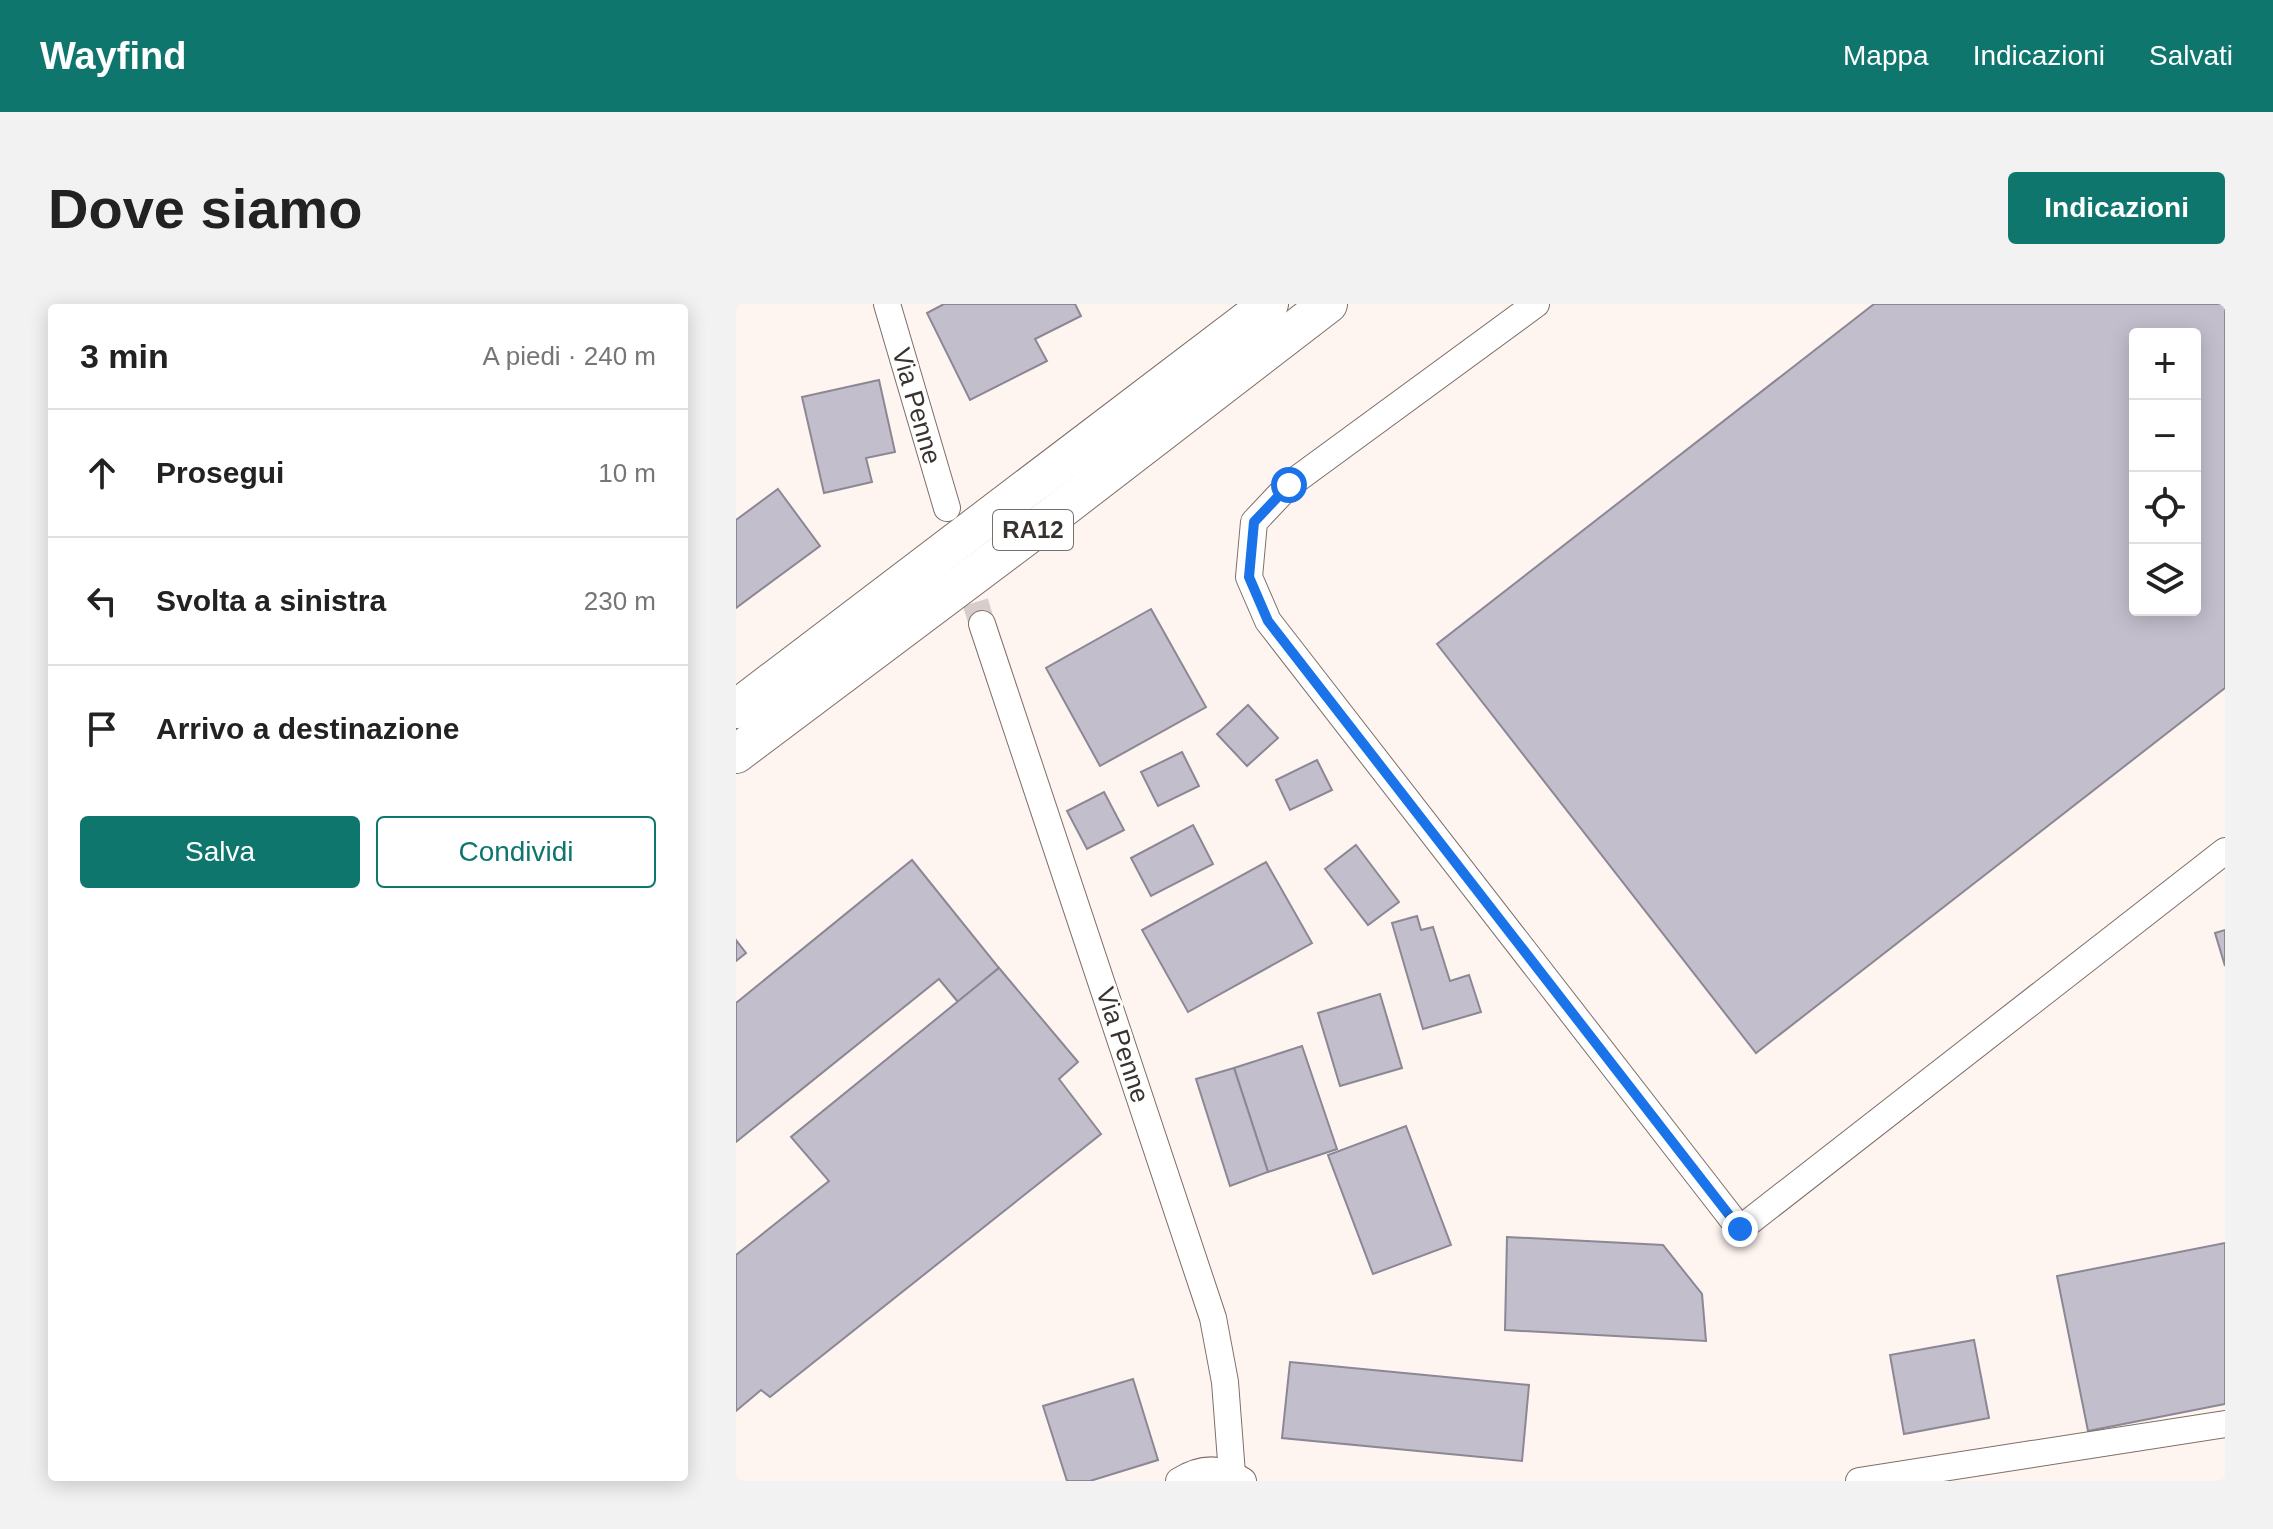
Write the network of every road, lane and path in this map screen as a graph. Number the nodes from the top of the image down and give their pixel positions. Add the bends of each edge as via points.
1 (887, 304) edge
2 (1269, 304) edge
3 (1328, 304) edge
4 (1536, 304) edge
5 (947, 508) dead end
6 (982, 624) tunnel mouth
7 (736, 709) edge
8 (736, 754) edge
9 (2225, 851) edge
10 (2225, 1424) edge
11 (1238, 1477) edge
12 (1179, 1481) edge
13 (1859, 1481) edge

1 - 5 street, Via Penne
2 - 7 highway, RA12
3 - 8 highway, RA12
4 - 9 street via 1289,485 1254,522 1249,577 1268,621 1740,1229
6 - 11 street, Via Penne via 1213,1318
10 - 13 street
11 - 12 street, Via Penne via 1203,1471

